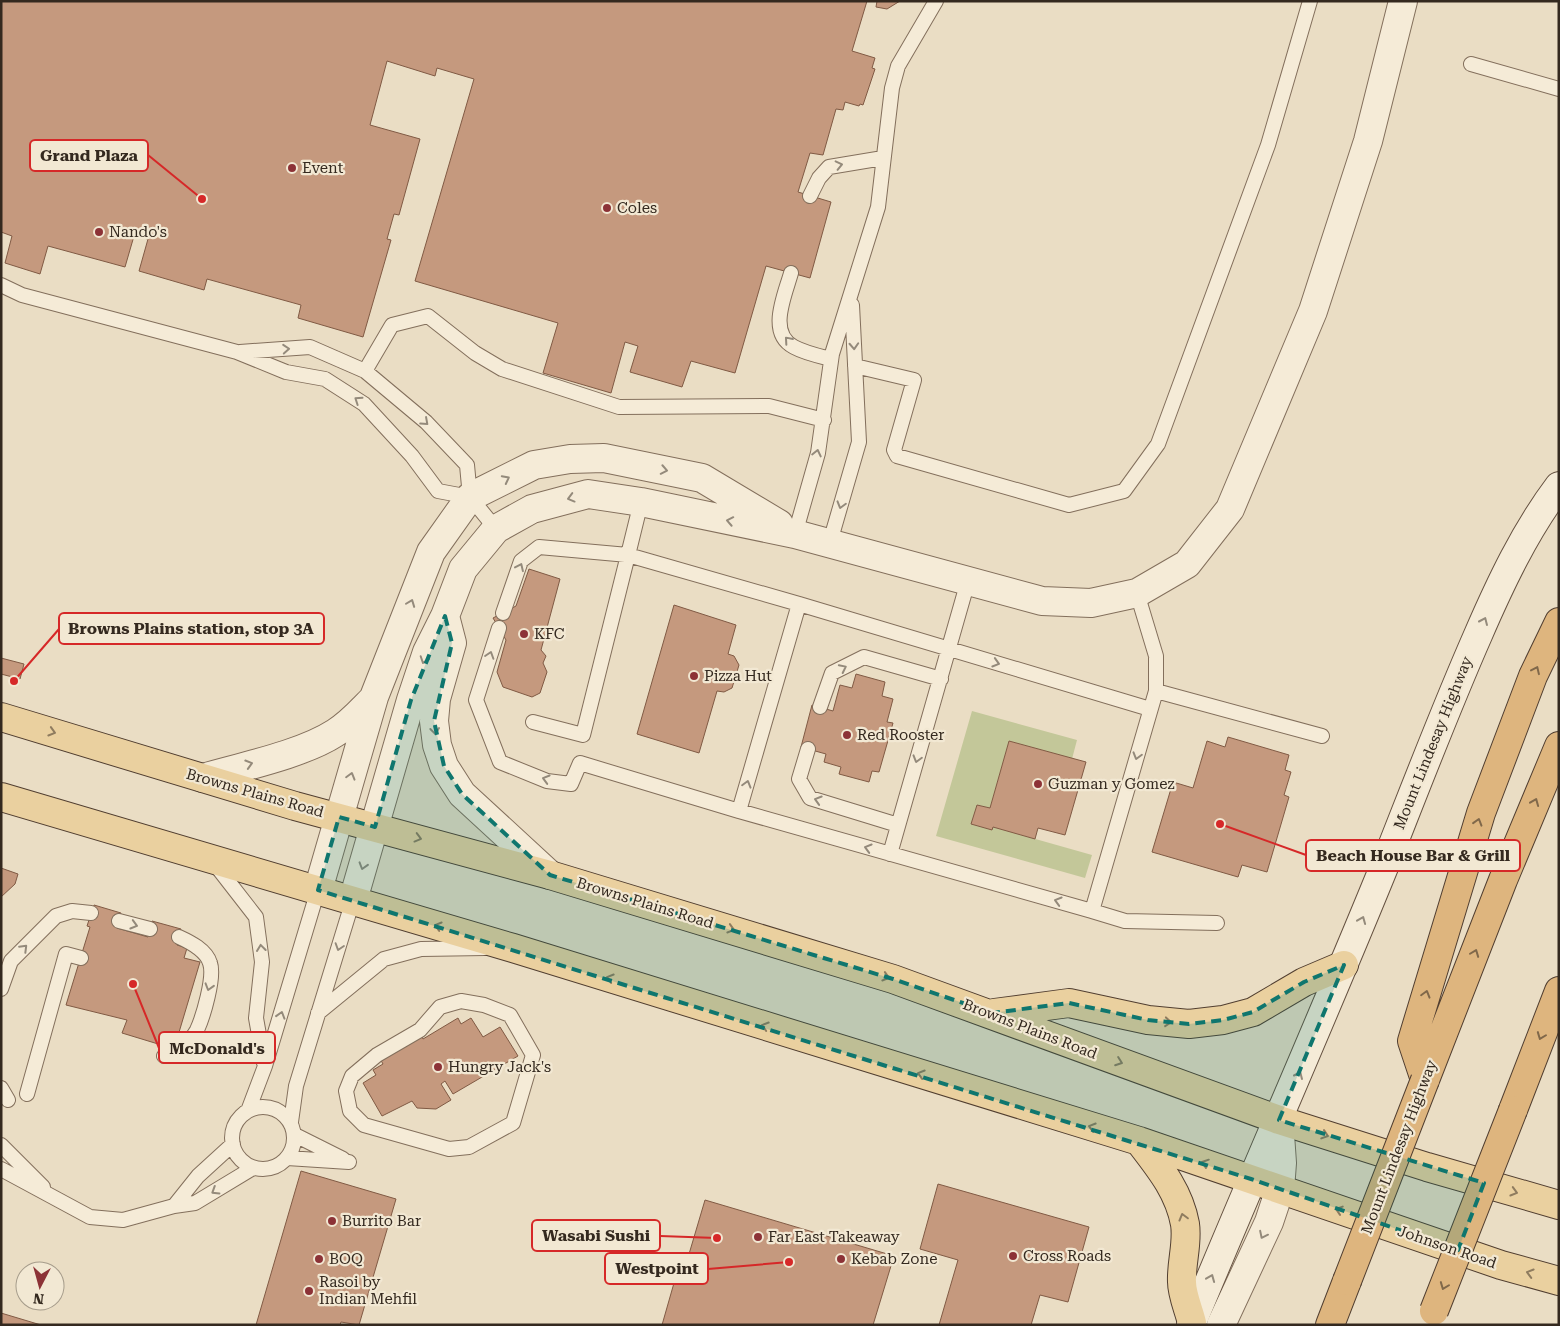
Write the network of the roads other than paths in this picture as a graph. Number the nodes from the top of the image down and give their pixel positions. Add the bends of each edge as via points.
1 (936, 1) edge
2 (1310, 1) edge
3 (1403, 1) edge
4 (1471, 64) dead end
5 (1559, 89) edge
6 (883, 158) junction
7 (810, 196) dead end
8 (791, 273) dead end
9 (1, 284) edge
10 (852, 297) junction
11 (237, 352) junction
12 (831, 359) junction
13 (855, 366) junction
14 (365, 371) junction
15 (824, 420) junction
16 (1559, 486) edge
17 (470, 497) junction
18 (641, 502) junction
19 (496, 529) junction
20 (796, 534) junction
21 (830, 542) junction
22 (628, 556) junction
23 (968, 581) junction
24 (1137, 593) junction
25 (800, 604) junction
26 (503, 613) dead end
27 (445, 616) junction
28 (1559, 622) edge
29 (499, 628) dead end
30 (949, 649) junction
31 (941, 679) junction
32 (1156, 691) junction
33 (374, 697) junction
34 (820, 707) dead end
35 (1150, 709) junction
36 (1, 717) edge
37 (532, 722) dead end
38 (1322, 736) dead end
39 (1559, 746) edge
40 (808, 749) dead end
41 (203, 778) junction
42 (1, 797) edge
43 (739, 811) junction
44 (339, 817) junction
45 (898, 825) junction
46 (375, 826) junction
47 (890, 854) junction
48 (211, 859) junction
49 (550, 875) junction
50 (318, 890) junction
51 (353, 900) junction
52 (1092, 911) junction
53 (91, 913) dead end
54 (119, 921) dead end
55 (1217, 923) dead end
56 (150, 929) dead end
57 (179, 937) dead end
58 (513, 948) junction
59 (81, 958) dead end
60 (1344, 965) junction
61 (1, 989) edge
62 (1559, 991) edge
63 (318, 1013) junction
64 (992, 1013) junction
65 (533, 1055) joint
66 (164, 1056) dead end
67 (265, 1066) junction
68 (1425, 1080) junction
69 (27, 1094) dead end
70 (248, 1111) junction
71 (1278, 1120) junction
72 (293, 1129) junction
73 (1139, 1141) junction
74 (233, 1144) junction
75 (1, 1145) edge
76 (287, 1158) junction
77 (253, 1168) junction
78 (1, 1169) edge
79 (1251, 1179) junction
80 (1280, 1189) junction
81 (55, 1199) junction
82 (1559, 1205) edge
83 (174, 1206) junction
84 (1559, 1281) edge
85 (1431, 1318) edge
86 (1192, 1324) edge
87 (1221, 1325) edge
88 (1330, 1325) edge

1 - 6 lane via 898,66
2 - 13 lane via 1268,145 1158,444 1124,491 1069,505 897,456 894,450 914,380
3 - 24 street via 1368,140 1313,312 1230,509 1187,564
4 - 5 lane
7 -> 6 lane via 829,167
6 - 10 lane via 878,207
12 -> 8 lane via 793,347 783,337 779,324
9 - 11 lane via 22,295
10 - 12 lane
10 -> 13 lane
11 -> 14 lane via 310,347
17 -> 11 lane via 438,491 412,456 364,404 324,379 286,372
12 - 15 lane
13 -> 21 lane via 859,442
14 - 15 lane via 392,325 428,316 475,353 502,369 619,407 769,406
14 -> 17 lane via 426,422 468,465
20 -> 15 lane
60 -> 16 street, Mount Lindesay Highway via 1490,607 1530,530
17 - 19 lane
17 -> 20 street via 534,465 604,458 702,478
33 -> 17 street via 431,552
18 -> 19 street via 588,494 532,509
20 -> 18 street
18 - 22 lane
19 - 27 street via 463,568
20 - 21 street
21 - 23 street
22 - 25 lane
26 -> 22 lane via 521,561 539,547
22 - 37 lane via 583,735
23 - 24 street via 1042,601 1091,602
23 - 30 lane
24 - 32 lane via 1156,656
25 - 30 lane
43 -> 25 lane
27 -> 46 street via 427,652
27 -> 49 street via 452,643 436,699 434,720 437,746 444,766 462,794
68 -> 28 highway via 1412,1041 1481,813 1533,676
43 -> 29 lane via 580,763 571,784 547,781 500,762 476,700
30 - 31 lane
30 -> 35 lane
34 -> 31 lane via 832,673 864,658
31 -> 45 lane
32 - 35 lane
32 - 38 lane
41 -> 33 street via 306,747 334,734
44 -> 33 street
35 -> 52 lane
36 -> 41 main road, Browns Plains Road
68 -> 39 highway, Mount Lindesay Highway
45 -> 40 lane via 810,798 800,779
41 - 44 main road, Browns Plains Road
42 - 48 main road
47 -> 43 lane
44 - 46 main road, Browns Plains Road
44 - 50 street
45 - 47 lane
46 -> 49 main road, Browns Plains Road
46 -> 51 street
52 -> 47 lane
48 - 50 main road
67 -> 48 lane via 256,1018 262,962 256,917
49 -> 64 main road, Browns Plains Road via 893,979
50 - 51 main road
67 -> 50 lane
58 -> 51 main road
51 -> 63 lane
52 - 55 lane via 1125,921
61 -> 53 lane via 11,961 56,916 72,911
54 -> 56 lane
57 -> 66 lane via 194,943 210,962 212,978 196,1031 179,1050
58 - 63 lane via 420,949 398,954 384,959
73 -> 58 main road
59 - 69 lane via 66,954
64 -> 60 main road via 1069,1003 1148,1020 1189,1024 1223,1020 1253,1012 1304,982
71 -> 60 street, Mount Lindesay Highway
62 -> 85 highway, bridge
63 - 72 lane via 296,1086
64 -> 71 main road, Browns Plains Road
65 - 65 lane via 510,1015 461,1001 440,1007 420,1030 362,1066 352,1076 346,1091 350,1111 364,1125 449,1149 468,1147 513,1124
67 - 70 lane
68 - 88 highway, Mount Lindesay Highway, bridge
70 - 72 lane via 267,1107 276,1110
70 - 74 lane via 235,1125
71 - 79 street, Mount Lindesay Highway
71 - 80 street, Mount Lindesay Highway via 1282,1163
71 -> 82 main road
72 - 76 lane via 294,1144
72 - 76 lane via 349,1162
79 -> 73 main road
86 -> 73 main road via 1182,1283 1186,1242 1181,1211 1166,1176
74 - 77 lane via 236,1154
74 - 83 lane via 198,1176
75 - 81 lane
76 - 77 lane via 269,1169
77 -> 83 lane via 195,1203
78 - 81 lane
79 - 80 main road, Johnson Road
86 -> 79 street, Mount Lindesay Highway
84 -> 80 main road, Johnson Road via 1501,1265
80 -> 87 street, Mount Lindesay Highway via 1269,1222
81 - 83 lane via 90,1217 123,1220

